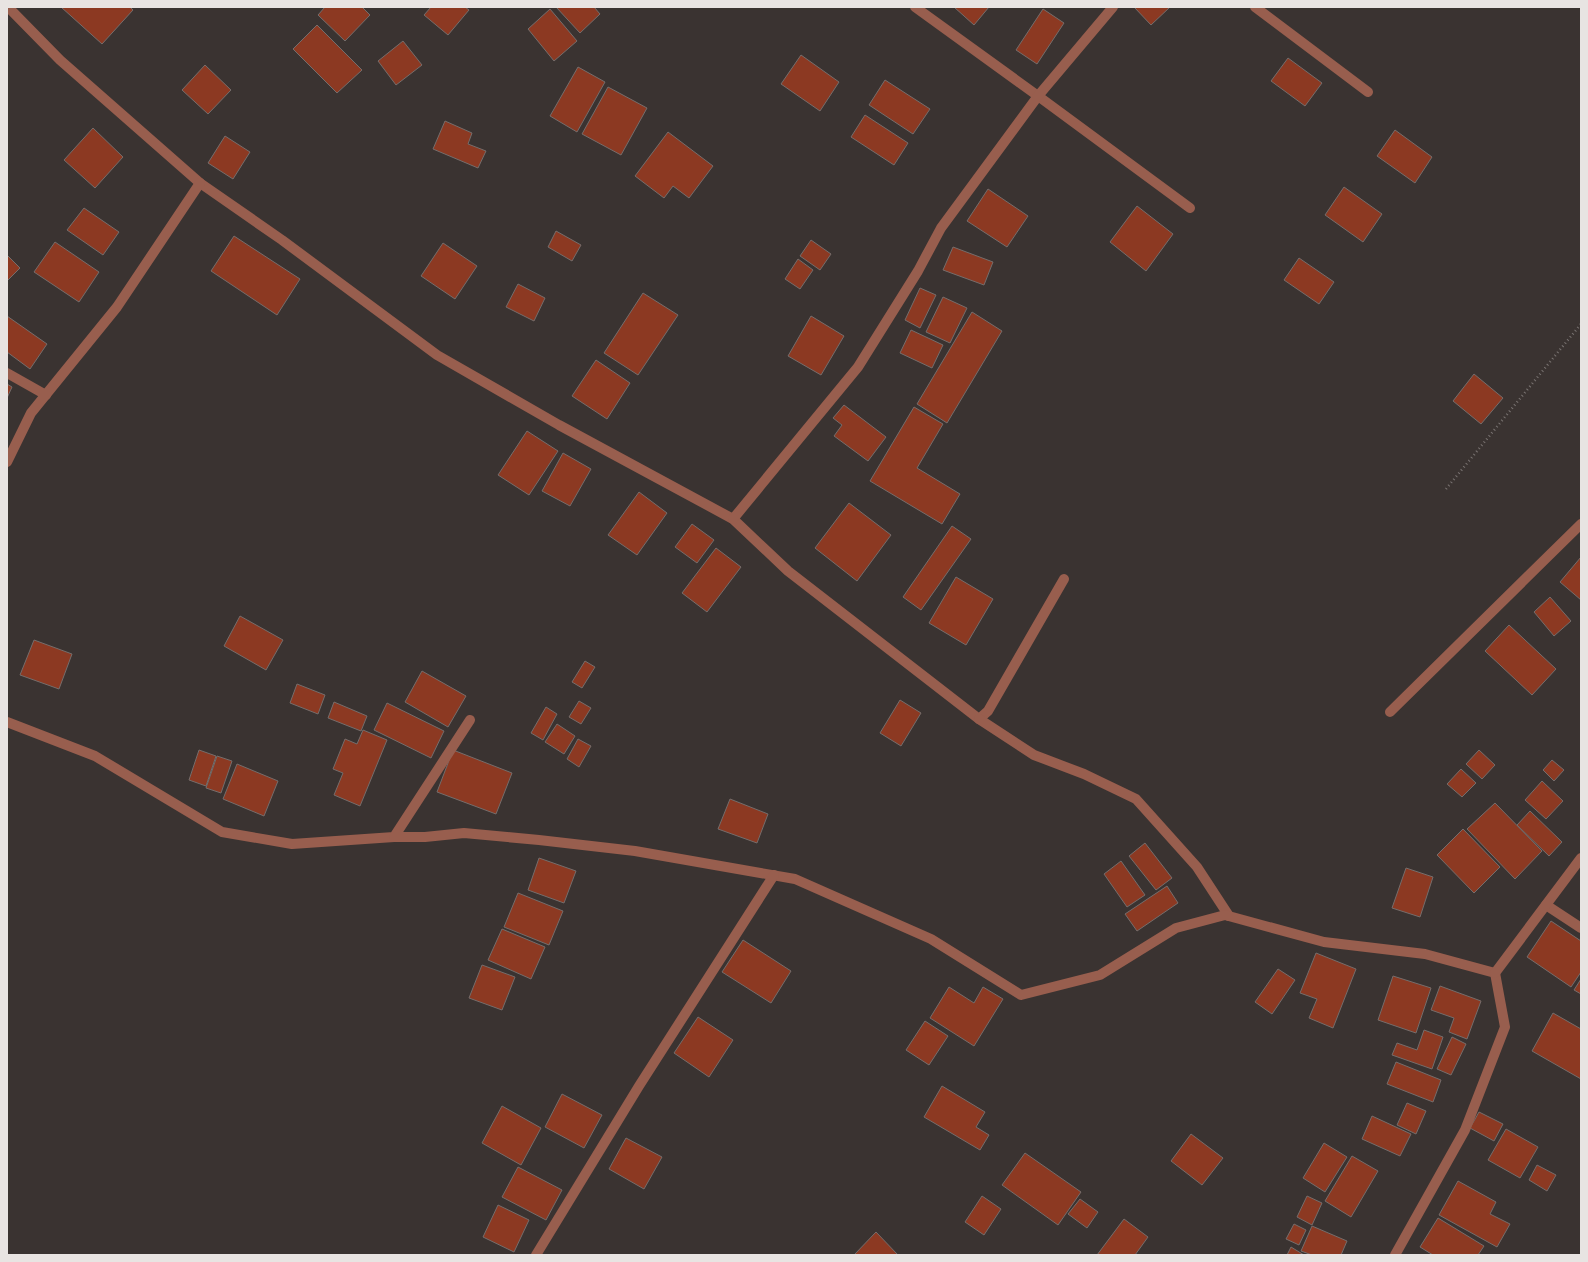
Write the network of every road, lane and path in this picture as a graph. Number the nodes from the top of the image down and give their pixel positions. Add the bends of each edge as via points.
1 (8, 7) edge
2 (915, 7) edge
3 (1113, 7) edge
4 (1255, 7) edge
5 (1368, 92) dead end
6 (1038, 96) junction
7 (200, 183) junction
8 (1190, 208) dead end
9 (1581, 324) edge
10 (7, 374) edge
11 (46, 396) junction
12 (7, 462) edge
13 (1446, 489) dead end
14 (733, 519) junction
15 (1581, 524) edge
16 (1064, 580) dead end
17 (1390, 712) dead end
18 (979, 719) junction
19 (470, 720) dead end
20 (7, 722) edge
21 (394, 837) junction
22 (1581, 858) edge
23 (774, 875) junction
24 (1546, 905) junction
25 (1229, 916) junction
26 (1581, 928) edge
27 (1495, 973) junction
28 (536, 1255) edge
29 (1395, 1255) edge

1 - 7 street via 60,60
2 - 6 street
3 - 6 street
4 - 5 street
6 - 8 street
6 - 14 street via 941,228 918,271 858,367
7 - 11 street via 117,307
7 - 14 street via 282,240 437,355 559,425
9 - 13 path
10 - 11 street
11 - 12 street via 31,413
14 - 18 street via 788,571
15 - 17 street
16 - 18 street via 988,711
18 - 25 street via 1034,755 1136,798 1197,867
19 - 21 street
20 - 21 street via 95,756 222,832 292,844
21 - 23 street via 464,834 539,840 635,851
22 - 24 street
23 - 25 street via 795,879 930,939 1021,995 1100,975 1176,928
23 - 28 street via 639,1086
24 - 26 street
24 - 27 street
25 - 27 street via 1324,942 1425,954
27 - 29 street via 1505,1027 1465,1130

